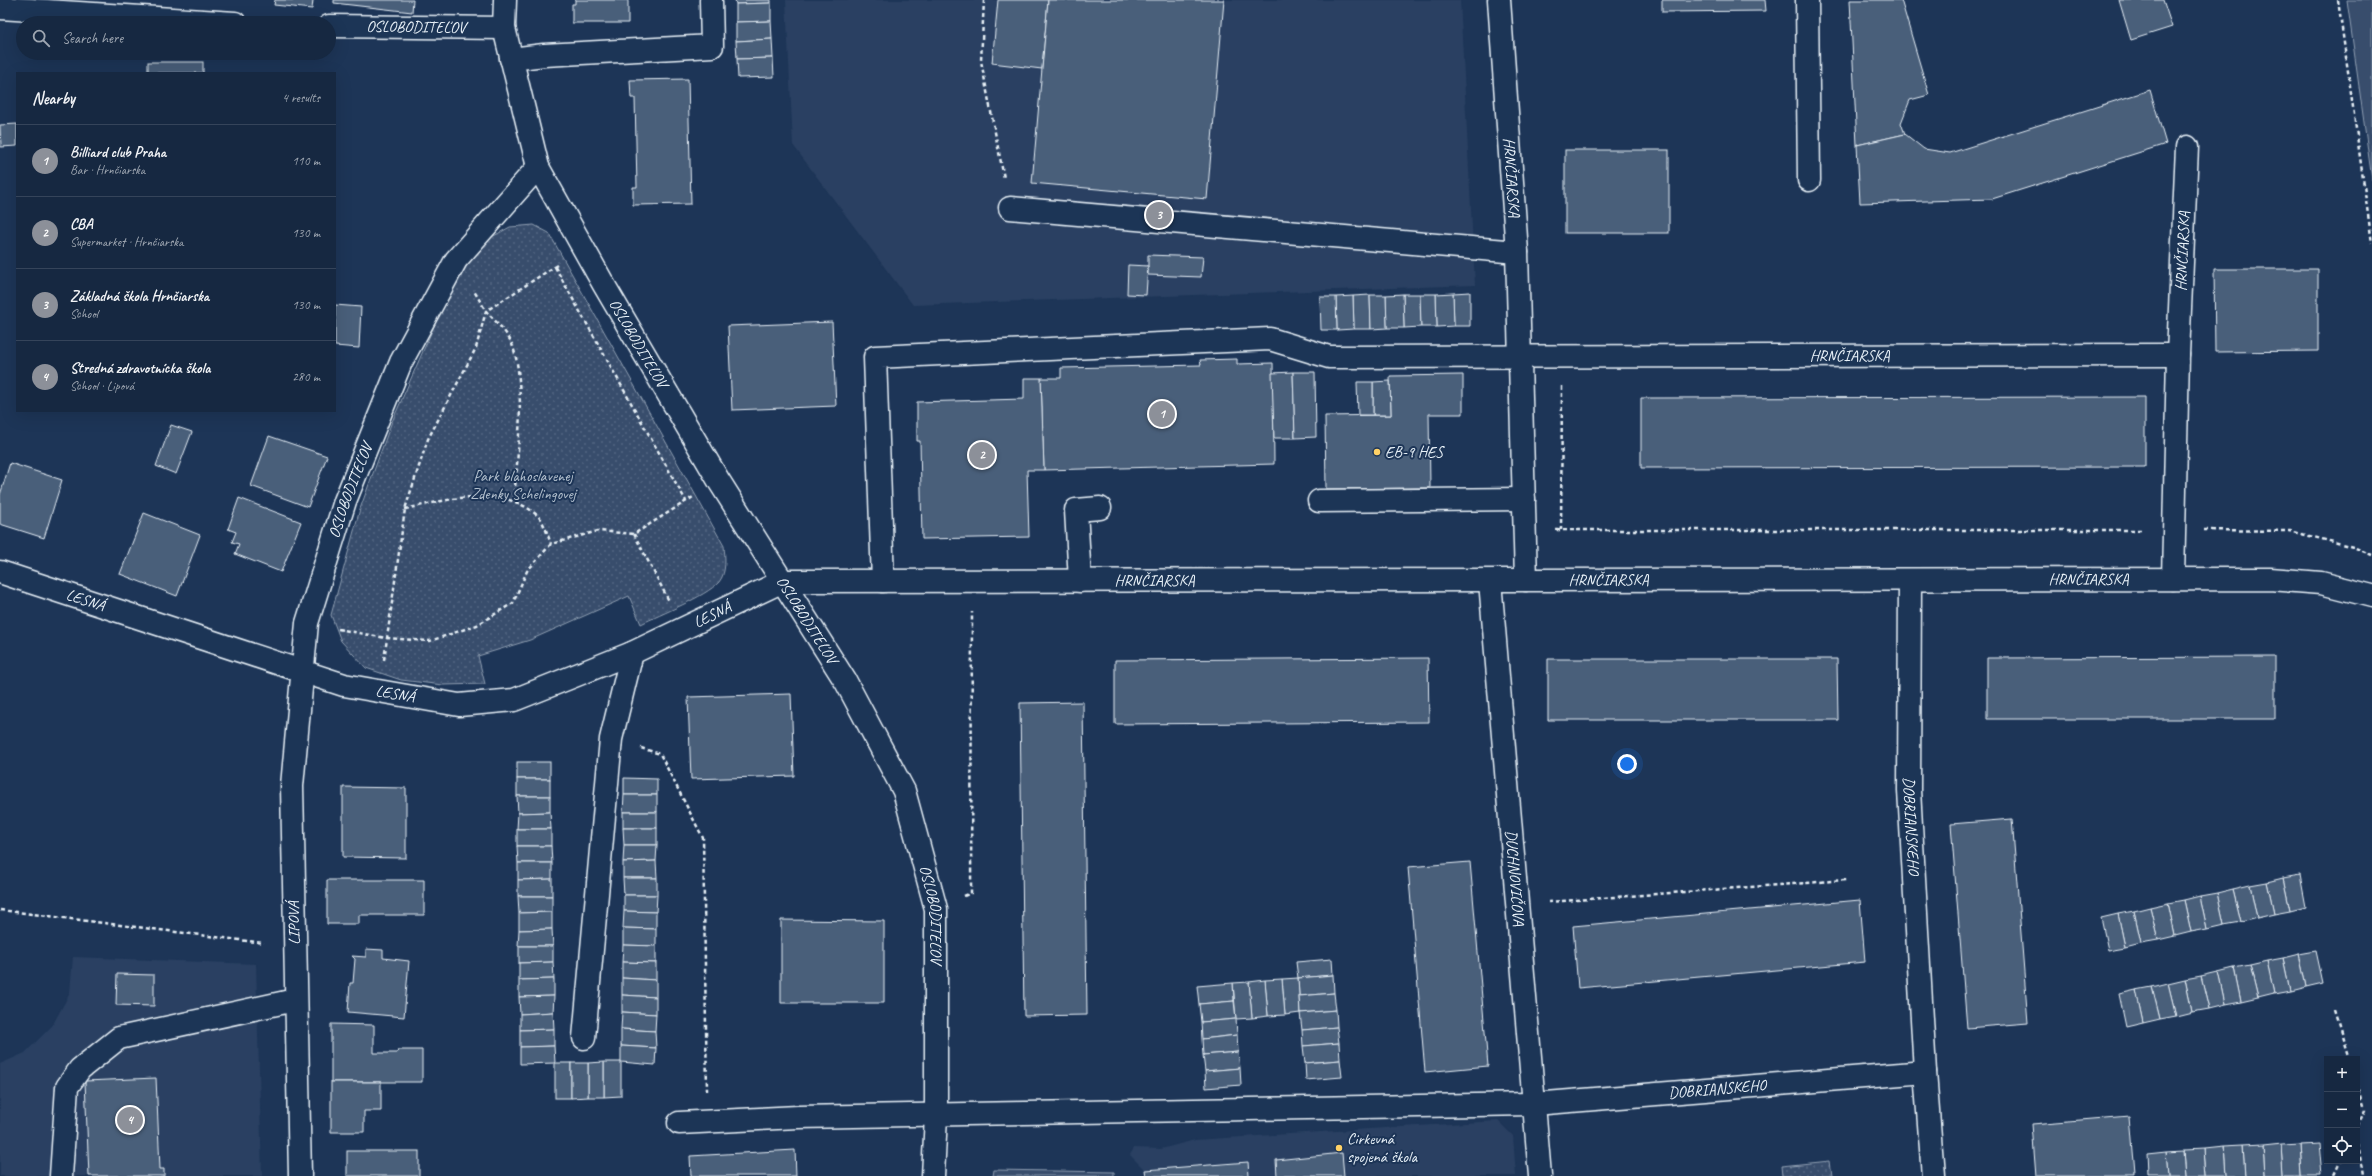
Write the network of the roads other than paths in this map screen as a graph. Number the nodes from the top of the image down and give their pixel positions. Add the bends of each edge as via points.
1 (505, 0) edge
2 (711, 0) edge
3 (1499, 0) edge
4 (1807, 0) edge
5 (0, 8) edge
6 (125, 16) edge
7 (336, 26) edge
8 (504, 28) junction
9 (512, 59) junction
10 (2187, 147) dead end
11 (538, 167) junction
12 (1809, 180) dead end
13 (1010, 208) road end
14 (1517, 252) junction
15 (1520, 355) junction
16 (2178, 355) junction
17 (1524, 499) junction
18 (1319, 500) dead end
19 (1100, 508) dead end
20 (0, 572) edge
21 (2173, 579) junction
22 (1490, 580) junction
23 (1526, 580) junction
24 (1910, 580) junction
25 (783, 581) junction
26 (883, 581) junction
27 (1080, 581) junction
28 (2372, 596) edge
29 (632, 653) junction
30 (304, 670) junction
31 (295, 1000) junction
32 (584, 1038) dead end
33 (1925, 1072) junction
34 (1534, 1104) junction
35 (936, 1116) junction
36 (679, 1123) dead end
37 (61, 1176) edge
38 (300, 1176) edge
39 (933, 1176) edge
40 (1540, 1176) edge
41 (1933, 1176) edge

1 - 8 street, OSLOBODITEĽOV
2 - 9 street via 712,46
3 - 14 street, HRNČIARSKA
4 - 12 street
5 - 6 street
7 - 8 street, OSLOBODITEĽOV
8 - 9 street, OSLOBODITEĽOV
9 - 11 street, OSLOBODITEĽOV
10 - 16 street, HRNČIARSKA
11 - 25 street, OSLOBODITEĽOV via 719,480
11 - 30 street, OSLOBODITEĽOV via 456,260 401,362 345,501 308,623
13 - 14 street
14 - 15 street, HRNČIARSKA
15 - 16 street, HRNČIARSKA
15 - 17 street, HRNČIARSKA
15 - 26 street via 1329,357 1270,339 875,357
16 - 21 street, HRNČIARSKA
17 - 18 street
17 - 23 street, HRNČIARSKA
19 - 27 street via 1076,510
20 - 30 street, LESNÁ
21 - 24 street, HRNČIARSKA
21 - 28 street, HRNČIARSKA via 2270,579 2321,583
22 - 23 street, HRNČIARSKA
22 - 27 street, HRNČIARSKA
22 - 34 street, DUCHNOVIČOVA
23 - 24 street, HRNČIARSKA
24 - 33 street, DOBRIANSKEHO via 1909,790
25 - 26 street, HRNČIARSKA
25 - 29 street, LESNÁ
25 - 35 street, OSLOBODITEĽOV via 846,682 904,791 936,908
26 - 27 street, HRNČIARSKA
29 - 30 street, LESNÁ via 514,700 459,705 344,685
29 - 32 street via 611,738
30 - 31 street, LIPOVÁ via 292,786
31 - 37 street via 119,1038 80,1069 67,1087
31 - 38 street, LIPOVÁ
33 - 34 street, DOBRIANSKEHO
33 - 41 street, DOBRIANSKEHO
34 - 35 street, DOBRIANSKEHO
34 - 40 street, DUCHNOVIČOVA
35 - 36 street via 798,1117
35 - 39 street, OSLOBODITEĽOV

